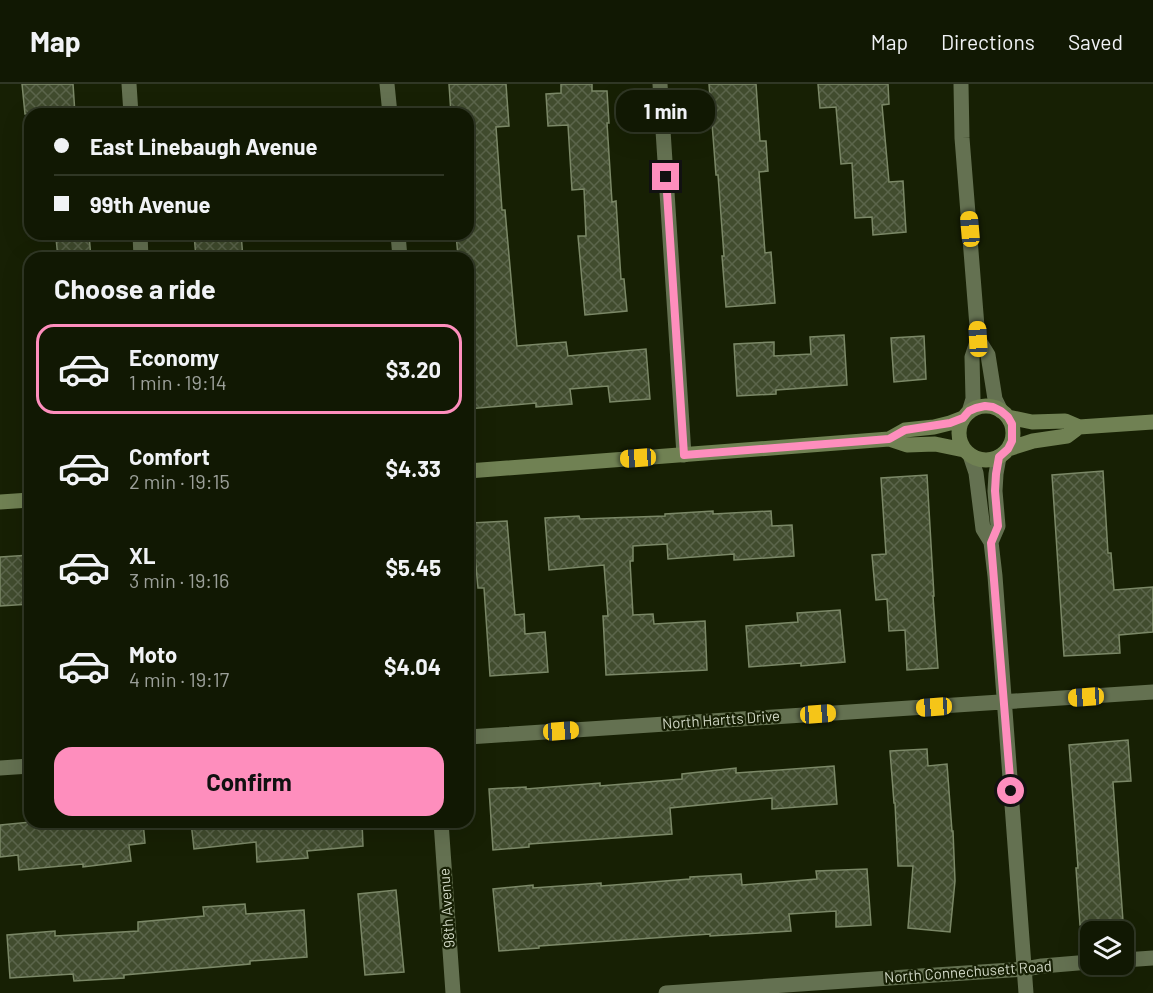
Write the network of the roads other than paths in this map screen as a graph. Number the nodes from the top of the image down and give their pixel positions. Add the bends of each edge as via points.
1 (129, 84) edge
2 (387, 84) edge
3 (660, 84) edge
4 (961, 84) edge
5 (131, 108) edge
6 (389, 108) edge
7 (978, 339) junction
8 (1004, 414) junction
9 (966, 415) junction
10 (1153, 422) edge
11 (1079, 427) junction
12 (889, 439) junction
13 (967, 453) junction
14 (1004, 453) junction
15 (684, 455) junction
16 (474, 471) edge
17 (24, 500) edge
18 (0, 501) edge
19 (991, 543) junction
20 (1153, 692) edge
21 (1004, 702) junction
22 (474, 737) edge
23 (24, 766) edge
24 (0, 768) edge
25 (441, 828) edge
26 (1153, 958) edge
27 (1134, 959) edge
28 (1080, 963) edge
29 (1024, 969) junction
30 (453, 993) edge
31 (666, 993) edge
32 (1026, 993) edge

1 - 5 street
2 - 6 street
3 - 15 street
4 - 7 street
7 - 8 street via 988,355 995,399
7 - 9 street via 972,357 973,399
8 - 9 street via 985,406
8 - 11 street via 1032,422 1065,421
8 - 14 street via 1012,424 1012,441
9 - 12 street via 934,427 905,430
9 - 13 street via 958,434
10 - 11 street
11 - 14 street via 1067,436 1033,441
12 - 13 street via 907,445 935,444
12 - 15 street
13 - 14 street via 984,460
13 - 19 street via 976,473 983,529
14 - 19 street via 996,474 998,526
15 - 16 street
17 - 18 street
19 - 21 street
20 - 21 street, North Hartts Drive
21 - 22 street, North Hartts Drive
21 - 29 street
23 - 24 street
25 - 30 street, 98th Avenue
26 - 27 street
28 - 29 street, North Connechusett Road
29 - 31 street, North Connechusett Road
29 - 32 street

